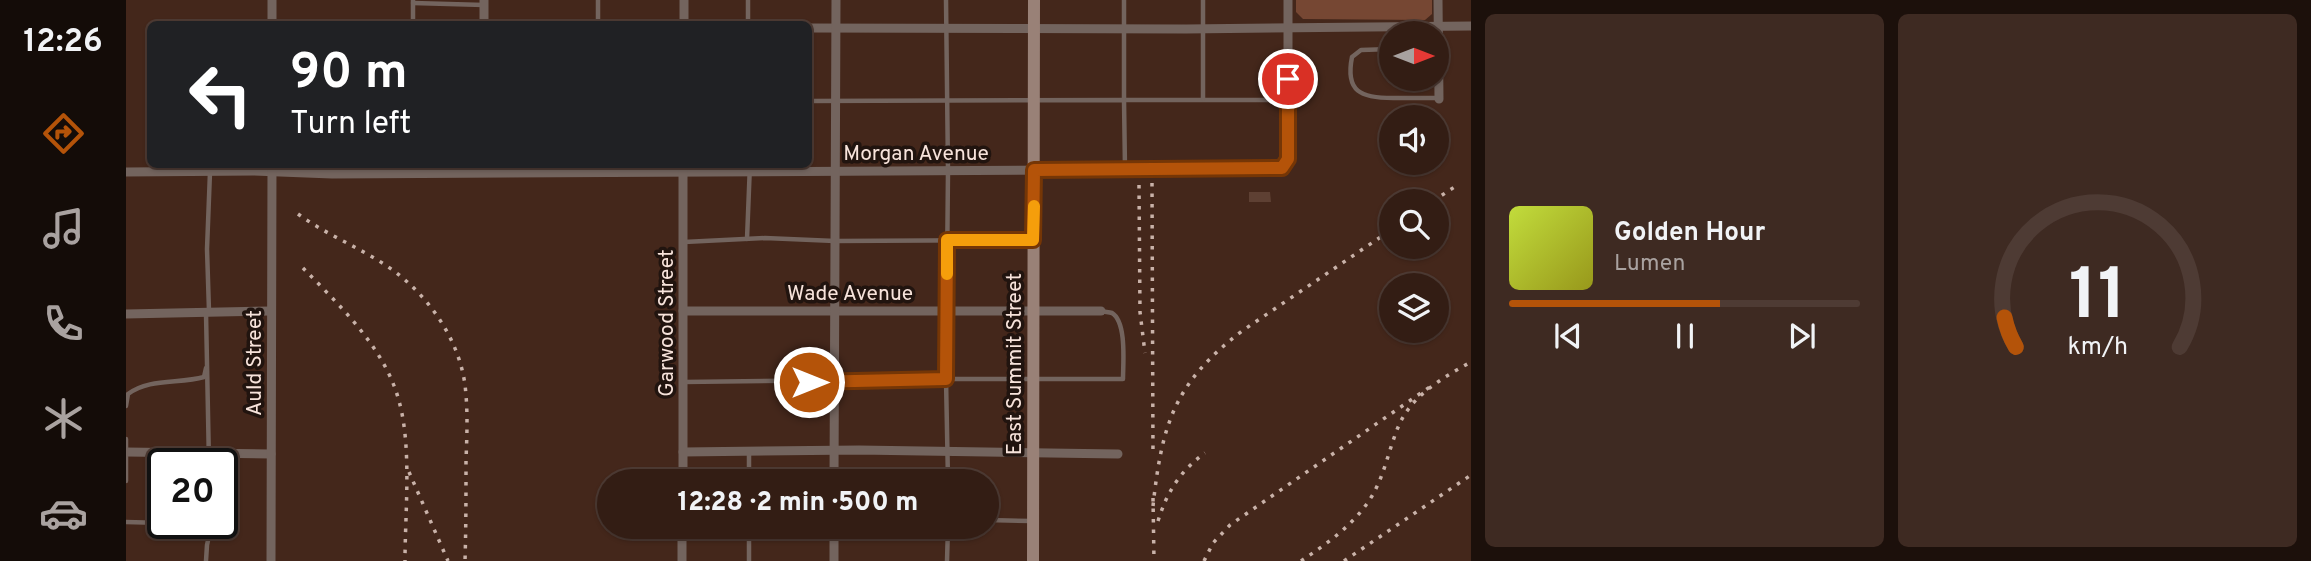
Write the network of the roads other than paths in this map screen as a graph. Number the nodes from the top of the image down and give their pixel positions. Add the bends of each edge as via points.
1 (272, 0) edge
2 (598, 0) edge
3 (684, 0) edge
4 (748, 0) edge
5 (836, 0) edge
6 (946, 0) edge
7 (1034, 0) edge
8 (1124, 0) edge
9 (1203, 0) edge
10 (1288, 0) edge
11 (1438, 0) edge
12 (413, 2) edge
13 (484, 3) edge
14 (272, 21) edge
15 (413, 21) edge
16 (484, 21) edge
17 (598, 21) edge
18 (684, 21) edge
19 (748, 21) edge
20 (1438, 21) edge
21 (1449, 26) edge
22 (1471, 26) edge
23 (1379, 27) edge
24 (812, 28) edge
25 (835, 28) junction
26 (947, 28) junction
27 (1034, 28) junction
28 (1124, 29) junction
29 (1204, 29) junction
30 (1288, 29) junction
31 (1379, 49) edge
32 (1439, 91) edge
33 (1439, 98) joint
34 (947, 99) junction
35 (1034, 99) junction
36 (1203, 99) junction
37 (835, 100) junction
38 (1124, 100) junction
39 (1288, 100) junction
40 (812, 101) edge
41 (272, 168) edge
42 (683, 168) edge
43 (750, 168) edge
44 (482, 169) edge
45 (596, 169) edge
46 (1125, 169) junction
47 (1034, 170) junction
48 (835, 171) junction
49 (948, 171) junction
50 (126, 172) edge
51 (210, 172) junction
52 (747, 239) junction
53 (947, 240) junction
54 (1033, 240) junction
55 (835, 241) junction
56 (683, 243) junction
57 (271, 311) junction
58 (683, 311) junction
59 (835, 311) junction
60 (947, 311) junction
61 (1033, 311) junction
62 (1101, 311) joint
63 (207, 313) junction
64 (126, 314) edge
65 (208, 364) junction
66 (946, 379) junction
67 (1033, 379) junction
68 (683, 382) junction
69 (835, 382) junction
70 (126, 406) edge
71 (126, 439) edge
72 (209, 448) edge
73 (749, 451) junction
74 (835, 451) junction
75 (948, 451) junction
76 (126, 452) edge
77 (147, 452) edge
78 (683, 452) junction
79 (1033, 452) junction
80 (238, 453) edge
81 (271, 454) junction
82 (1118, 454) dead end
83 (682, 469) edge
84 (749, 469) edge
85 (834, 469) edge
86 (948, 469) edge
87 (126, 481) edge
88 (999, 520) edge
89 (1033, 521) junction
90 (126, 522) edge
91 (147, 523) edge
92 (208, 539) edge
93 (682, 539) edge
94 (749, 539) edge
95 (834, 539) edge
96 (948, 539) edge
97 (206, 561) edge
98 (271, 561) edge
99 (682, 561) edge
100 (748, 561) edge
101 (834, 561) edge
102 (947, 561) edge
103 (1033, 561) edge

1 - 14 street
2 - 17 lane
3 - 18 street
4 - 19 lane
5 - 25 street
6 - 26 lane
7 - 27 street, East Summit Street
8 - 28 lane
9 - 29 lane
10 - 30 street
11 - 20 street
12 - 13 lane
12 - 15 lane
13 - 16 street
21 - 22 street
23 - 30 street
24 - 25 street
25 - 26 street
25 - 37 street
26 - 27 street
26 - 34 lane
27 - 28 street
27 - 35 street, East Summit Street
28 - 29 street
28 - 38 lane
29 - 30 street
29 - 36 lane
30 - 39 street
31 - 33 lane via 1356,52 1352,57 1353,87 1362,95
32 - 33 street
34 - 35 lane
34 - 37 lane
34 - 49 lane
35 - 38 lane
35 - 47 street, East Summit Street
36 - 38 lane
36 - 39 lane
37 - 40 lane
37 - 48 street
38 - 46 lane
39 - 46 street, Morgan Avenue via 1286,165 1275,169
41 - 44 street, Morgan Avenue
41 - 51 street, Morgan Avenue
41 - 57 street, Auld Street
42 - 43 street, Morgan Avenue
42 - 45 street, Morgan Avenue
42 - 56 street, Garwood Street
43 - 48 street, Morgan Avenue
43 - 52 lane
44 - 45 street, Morgan Avenue
46 - 47 street, Morgan Avenue
47 - 49 street, Morgan Avenue
47 - 54 street, East Summit Street
48 - 49 street, Morgan Avenue
48 - 55 street
49 - 53 lane
50 - 51 street, Morgan Avenue
51 - 63 lane
52 - 55 lane
52 - 56 lane
53 - 54 lane
53 - 55 lane
53 - 60 lane
54 - 61 street, East Summit Street
55 - 59 street
56 - 58 street, Garwood Street
57 - 63 street
57 - 81 street, Auld Street
58 - 59 street, Wade Avenue
58 - 68 street, Garwood Street
59 - 60 street, Wade Avenue
59 - 69 street
60 - 61 street, Wade Avenue
60 - 66 lane
61 - 62 street, Wade Avenue
61 - 67 street, East Summit Street
62 - 67 lane via 1113,314 1119,322 1123,379
63 - 64 street
63 - 65 lane
65 - 70 lane via 204,377 138,387 128,394
65 - 72 lane
66 - 67 lane
66 - 69 lane
66 - 75 lane
67 - 79 street, East Summit Street
68 - 69 lane
68 - 78 street, Garwood Street
69 - 74 street
71 - 76 lane
73 - 74 street
73 - 78 street
73 - 84 lane
74 - 75 street
74 - 85 street
75 - 79 street
75 - 86 lane
76 - 77 street
76 - 87 lane
78 - 83 street, Garwood Street
79 - 82 street
79 - 89 street, East Summit Street
80 - 81 street
81 - 98 street, Auld Street
88 - 89 lane
89 - 103 street, East Summit Street
90 - 91 lane
92 - 97 lane
93 - 99 street
94 - 100 lane
95 - 101 street
96 - 102 lane

